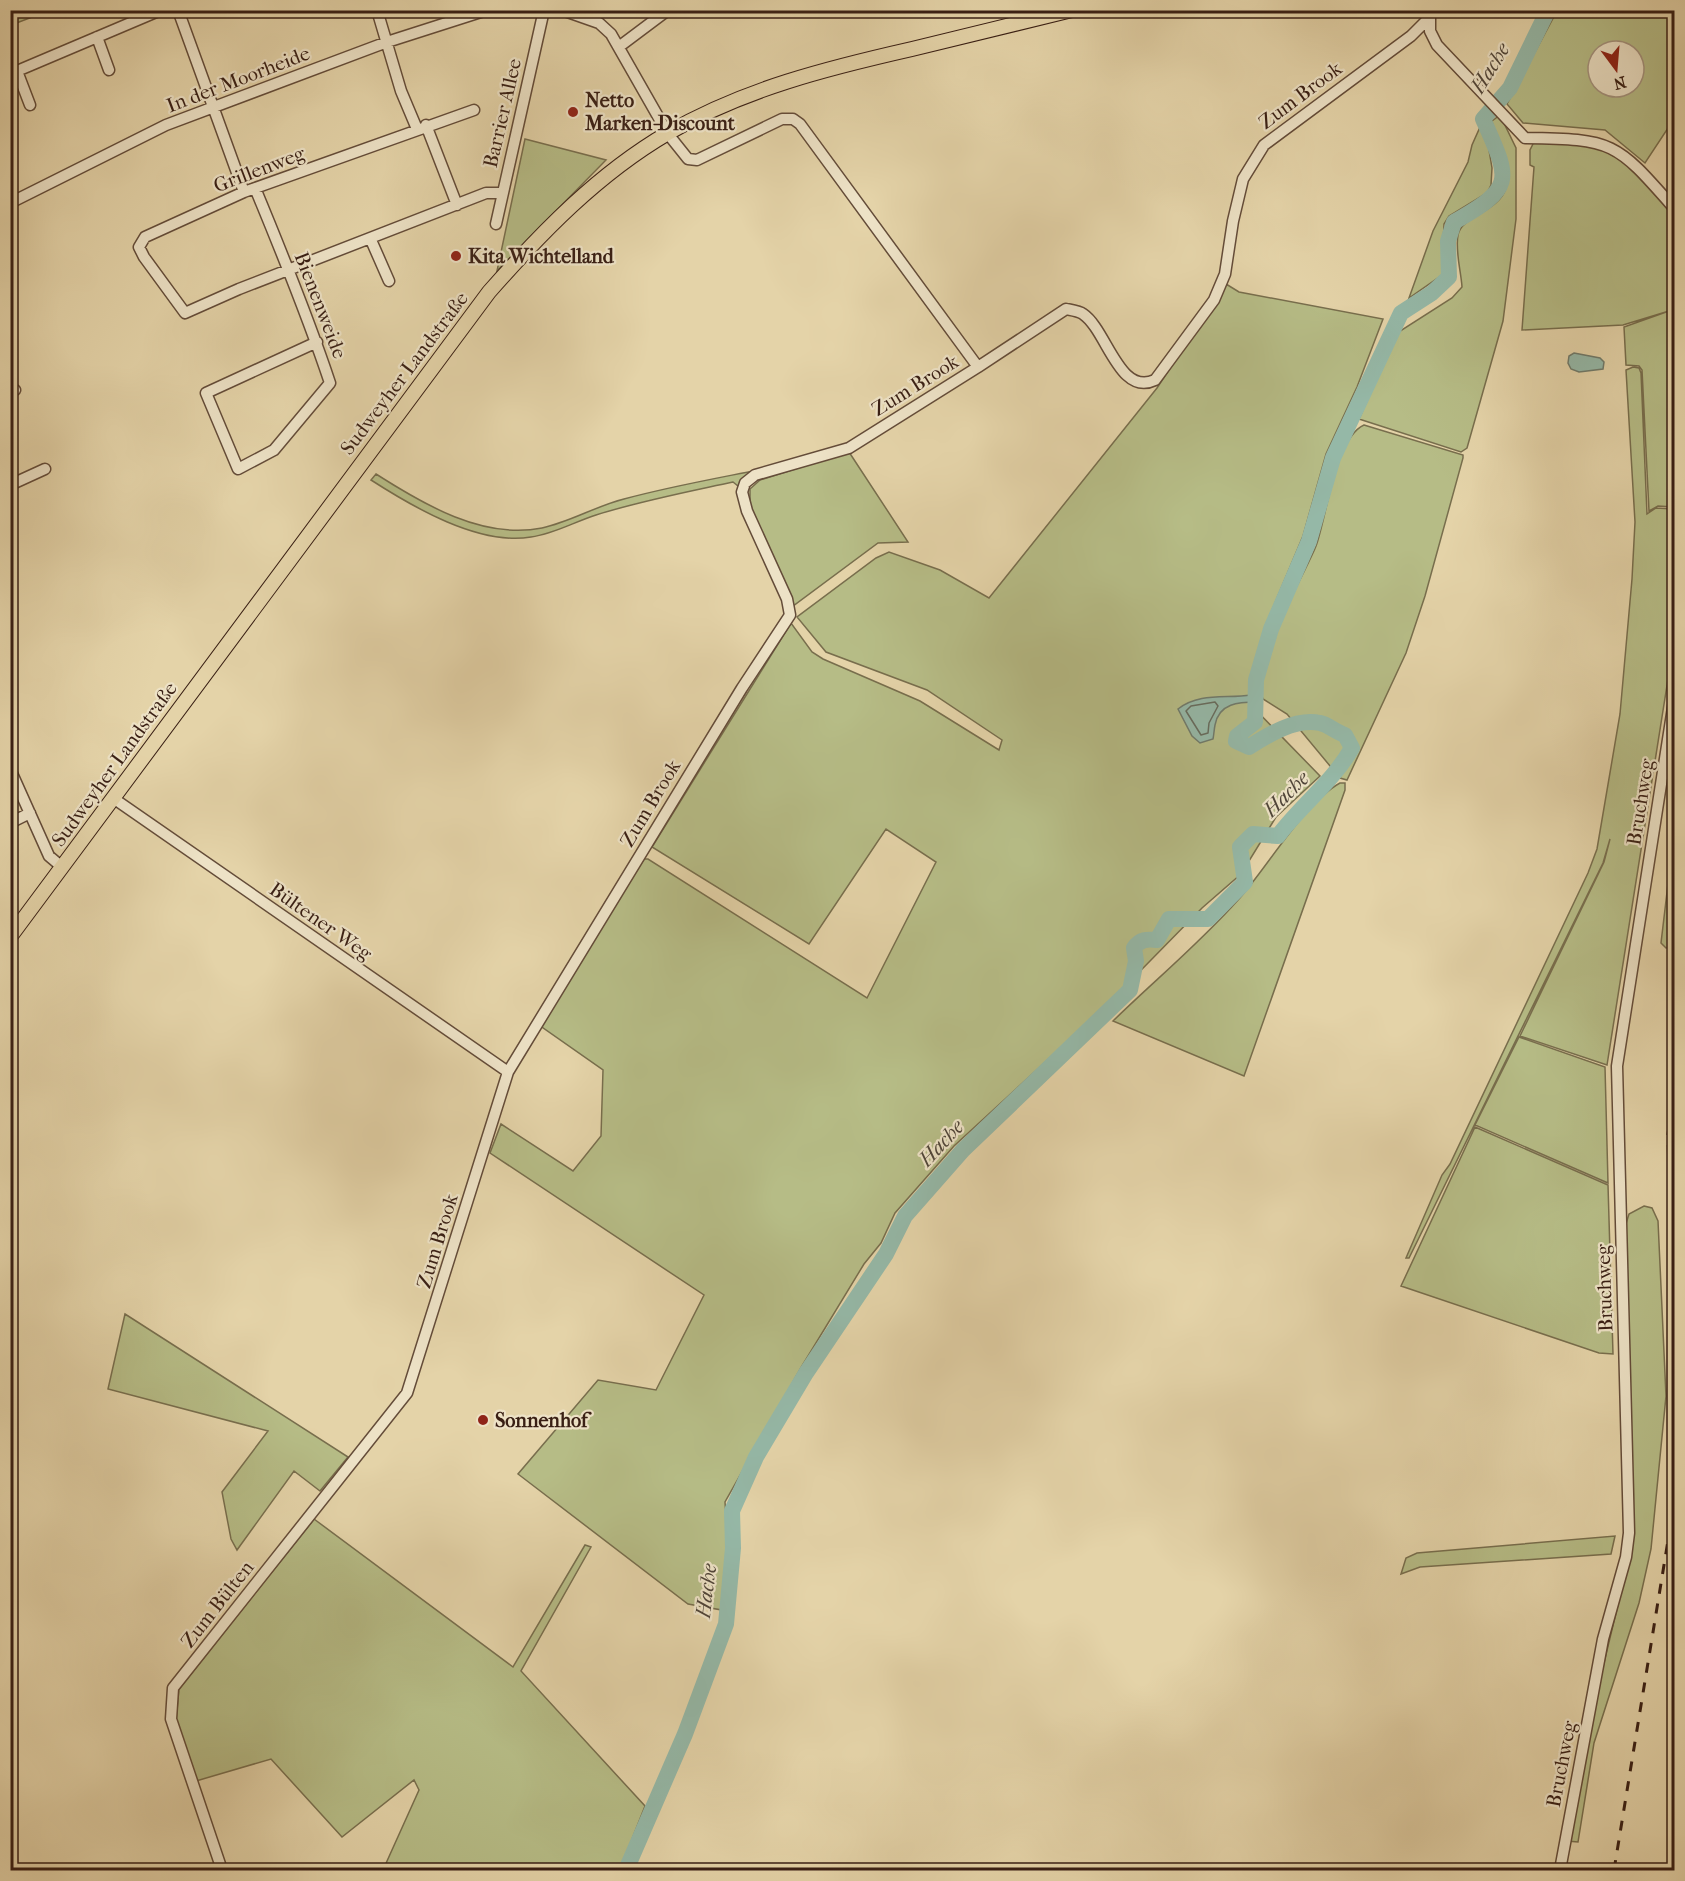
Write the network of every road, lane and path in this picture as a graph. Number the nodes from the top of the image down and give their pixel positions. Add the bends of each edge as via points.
1 (161, 10) edge
2 (178, 10) edge
3 (377, 10) edge
4 (487, 10) edge
5 (544, 10) edge
6 (562, 10) edge
7 (668, 10) edge
8 (1072, 10) edge
9 (1054, 13) edge
10 (1430, 14) edge
11 (97, 37) junction
12 (387, 42) junction
13 (620, 46) junction
14 (109, 70) dead end
15 (14, 73) edge
16 (30, 105) dead end
17 (212, 108) junction
18 (474, 110) dead end
19 (422, 127) junction
20 (668, 134) junction
21 (250, 190) junction
22 (501, 193) junction
23 (10, 203) edge
24 (458, 204) junction
25 (1674, 208) edge
26 (496, 224) dead end
27 (371, 240) junction
28 (290, 270) junction
29 (389, 281) dead end
30 (317, 342) junction
31 (978, 367) junction
32 (45, 469) dead end
33 (10, 485) edge
34 (1674, 701) edge
35 (10, 769) edge
36 (113, 798) junction
37 (30, 813) junction
38 (10, 823) edge
39 (62, 867) junction
40 (10, 937) edge
41 (508, 1072) junction
42 (407, 1393) joint
43 (222, 1870) edge
44 (1560, 1870) edge

1 - 11 street
2 - 17 street, Bienenweide
3 - 12 street
4 - 12 street, In der Moorheide
5 - 22 street, Barrier Allee
6 - 13 street, Zum Brook via 599,23
7 - 13 street
8 - 9 main road, Sudweyher Landstraße
9 - 20 main road, Sudweyher Landstraße via 812,74 716,109
10 - 25 street, Zum Brook via 1430,31 1437,45 1525,138 1594,141 1619,151 1634,162
10 - 31 street, Zum Brook via 1412,36 1264,145 1244,180 1225,274 1214,300 1155,380 1145,385 1137,383 1127,375 1084,314 1066,309
11 - 14 street
11 - 15 street
12 - 17 street, In der Moorheide
12 - 19 street via 401,91
13 - 20 street, Zum Brook
15 - 16 street
17 - 21 street, Bienenweide
17 - 23 street, In der Moorheide via 166,125
18 - 19 street, Grillenweg
19 - 21 street, Grillenweg
19 - 24 street
20 - 31 street, Zum Brook via 688,159 697,160 782,119 800,124
20 - 36 main road, Sudweyher Landstraße via 606,176 570,207 489,292
21 - 28 street, Bienenweide
21 - 28 street, Grillenweg via 145,237 140,247 144,257 185,313
22 - 24 street via 486,193
22 - 26 street, Barrier Allee
24 - 27 street
27 - 28 street
27 - 29 street
28 - 30 street, Bienenweide
30 - 30 street, Bienenweide via 330,383 274,450 238,469 206,393
31 - 41 street, Zum Brook via 849,448 755,475 745,483 742,492 747,510 787,599 790,615
32 - 33 street
34 - 44 street, Bruchweg via 1617,1066 1629,1533 1604,1639
35 - 37 street
36 - 39 main road, Sudweyher Landstraße
36 - 41 street, Bültener Weg
37 - 38 street
37 - 39 street via 49,856
39 - 40 main road, Sudweyher Landstraße
41 - 42 street, Zum Brook
42 - 43 street, Zum Bülten via 173,1688 171,1719

